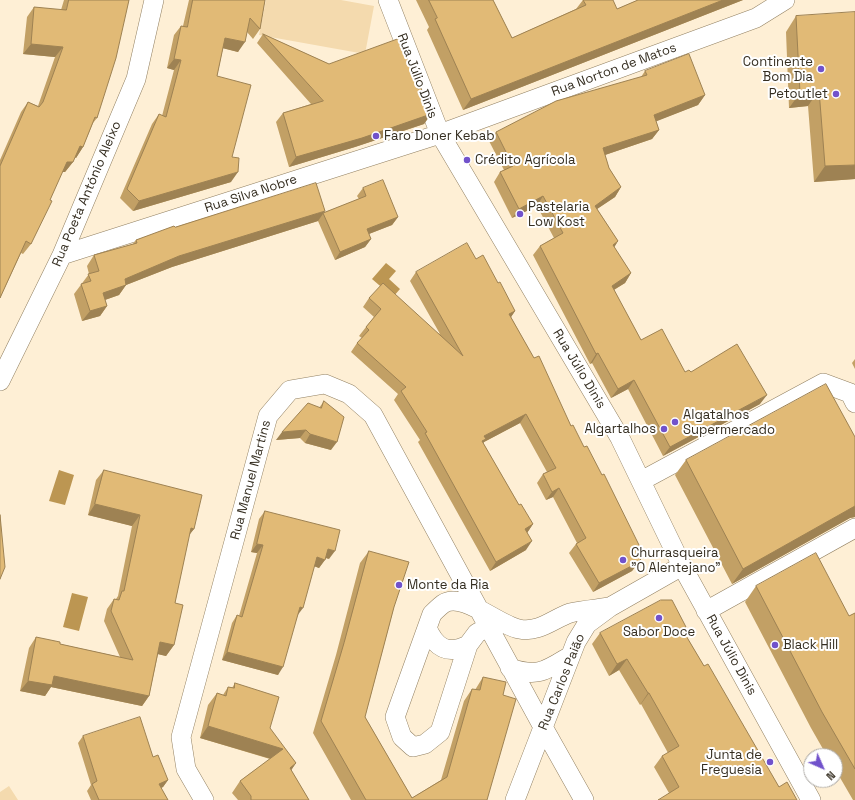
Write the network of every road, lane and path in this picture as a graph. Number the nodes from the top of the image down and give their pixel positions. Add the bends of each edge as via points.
1 (154, 0) edge
2 (388, 0) edge
3 (785, 0) edge
4 (440, 134) junction
5 (62, 255) junction
6 (0, 381) edge
7 (855, 403) edge
8 (641, 481) junction
9 (855, 528) edge
10 (682, 566) junction
11 (610, 608) junction
12 (478, 609) junction
13 (706, 611) junction
14 (488, 626) junction
15 (427, 628) junction
16 (468, 645) junction
17 (570, 656) junction
18 (510, 668) junction
19 (543, 728) junction
20 (204, 800) edge
21 (514, 800) edge
22 (584, 800) edge
23 (811, 800) edge

1 - 5 street, Rua Poeta António Aleixo via 136,79
2 - 4 street, Rua Júlio Dinis
3 - 4 street, Rua Norton de Matos via 756,18
4 - 5 street, Rua Silva Nobre
4 - 8 street, Rua Júlio Dinis via 620,438
5 - 6 street, Rua Poeta António Aleixo
7 - 8 street via 850,393 823,383
8 - 10 street, Rua Júlio Dinis
9 - 13 street
10 - 11 street, Rua Carlos Paião
10 - 13 street, Rua Júlio Dinis
11 - 12 street via 570,614 543,627 519,629 499,622
11 - 17 street, Rua Carlos Paião via 587,624
12 - 14 street, Rua Manuel Martins
12 - 15 street via 461,601 444,603 432,614
12 - 20 street, Rua Manuel Martins via 373,415 349,394 325,384 290,390 268,416 181,736 186,769
13 - 23 street, Rua Júlio Dinis
14 - 16 street via 477,633
14 - 18 street, Rua Manuel Martins
15 - 16 street via 432,639 444,649 458,650
15 - 16 street via 395,717 402,737 413,747 425,744 440,732
17 - 18 street via 544,672 523,673
17 - 19 street, Rua Carlos Paião
18 - 19 street, Rua Manuel Martins
19 - 21 street, Rua Carlos Paião
19 - 22 street, Rua Manuel Martins

